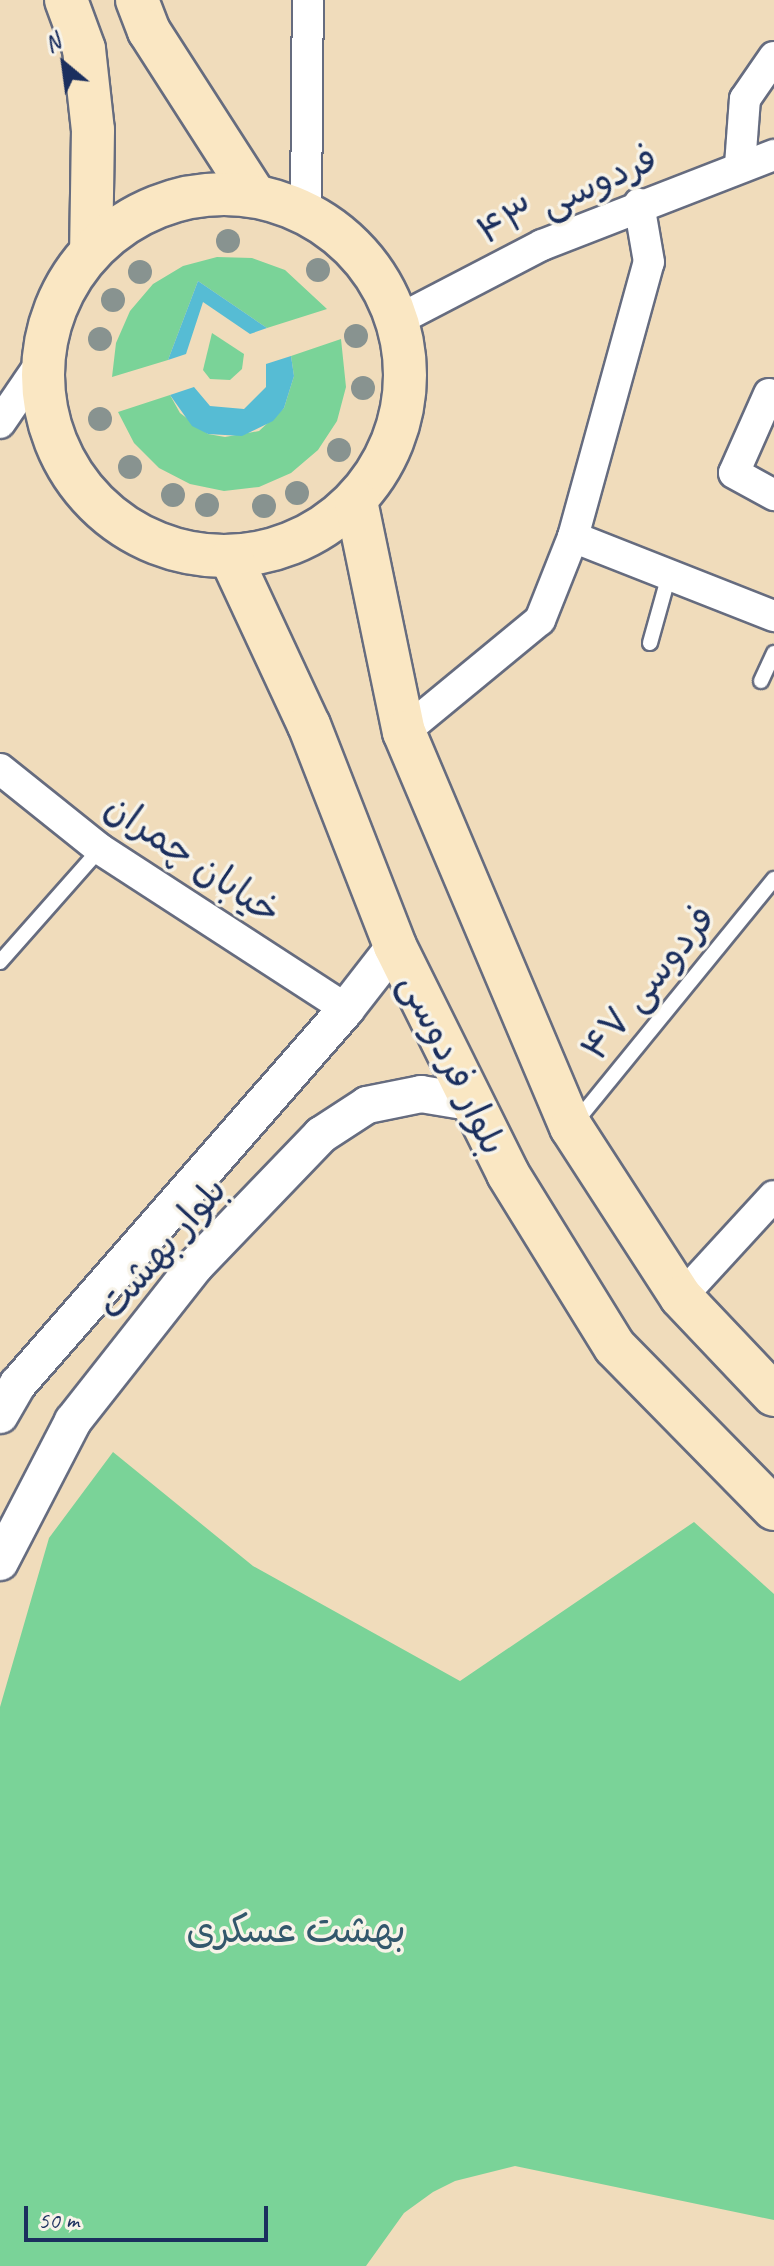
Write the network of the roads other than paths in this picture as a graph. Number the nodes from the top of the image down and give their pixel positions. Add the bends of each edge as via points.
1 (66, 0) edge
2 (137, 0) edge
3 (308, 0) edge
4 (774, 57) edge
5 (774, 155) edge
6 (740, 165) junction
7 (255, 196) junction
8 (639, 204) junction
9 (306, 212) junction
10 (91, 251) junction
11 (398, 320) junction
12 (41, 363) junction
13 (769, 394) dead end
14 (0, 423) edge
15 (774, 495) edge
16 (356, 501) junction
17 (573, 537) junction
18 (231, 558) junction
19 (669, 575) junction
20 (774, 616) edge
21 (650, 643) dead end
22 (774, 653) edge
23 (761, 681) dead end
24 (404, 732) junction
25 (0, 769) edge
26 (100, 849) junction
27 (774, 879) edge
28 (395, 946) junction
29 (0, 962) edge
30 (346, 1009) junction
31 (469, 1102) junction
32 (571, 1127) junction
33 (774, 1196) edge
34 (681, 1297) junction
35 (9, 1378) edge
36 (774, 1395) edge
37 (0, 1415) edge
38 (774, 1509) edge
39 (0, 1562) edge

1 - 10 main road via 84,49 93,130
2 - 7 main road via 149,31
3 - 9 street
4 - 6 street via 745,99
5 - 6 street, فردوسی ۴۳
6 - 8 street, فردوسی ۴۳
7 - 9 main road
7 - 10 main road via 195,195 138,214
8 - 11 street, فردوسی ۴۳ via 542,245
8 - 17 street via 649,262
9 - 11 main road via 346,239 378,276
10 - 12 main road via 56,303
11 - 16 main road via 407,384 395,434
12 - 14 street
12 - 18 main road via 48,425 86,496 151,543
13 - 15 street via 734,473
16 - 18 main road via 299,541
16 - 24 main road, بلوار فردوسی
17 - 19 street
17 - 24 street via 540,620
18 - 28 main road, بلوار فردوسی via 309,725
19 - 20 street
19 - 21 lane
22 - 23 lane
24 - 32 main road, بلوار فردوسی
25 - 26 street, خیابان چمران
26 - 29 lane
26 - 30 street, خیابان چمران
27 - 32 lane, فردوسی ۴۷
28 - 30 street, بلوار بهشت
28 - 31 main road, بلوار فردوسی
30 - 35 street, بلوار بهشت
31 - 38 main road, بلوار فردوسی via 615,1347
31 - 39 street, بلوار بهشت via 421,1094 367,1105 321,1135 195,1266 73,1421
32 - 34 main road, بلوار فردوسی
33 - 34 street
34 - 36 main road, بلوار فردوسی
35 - 37 street, بلوار بهشت

